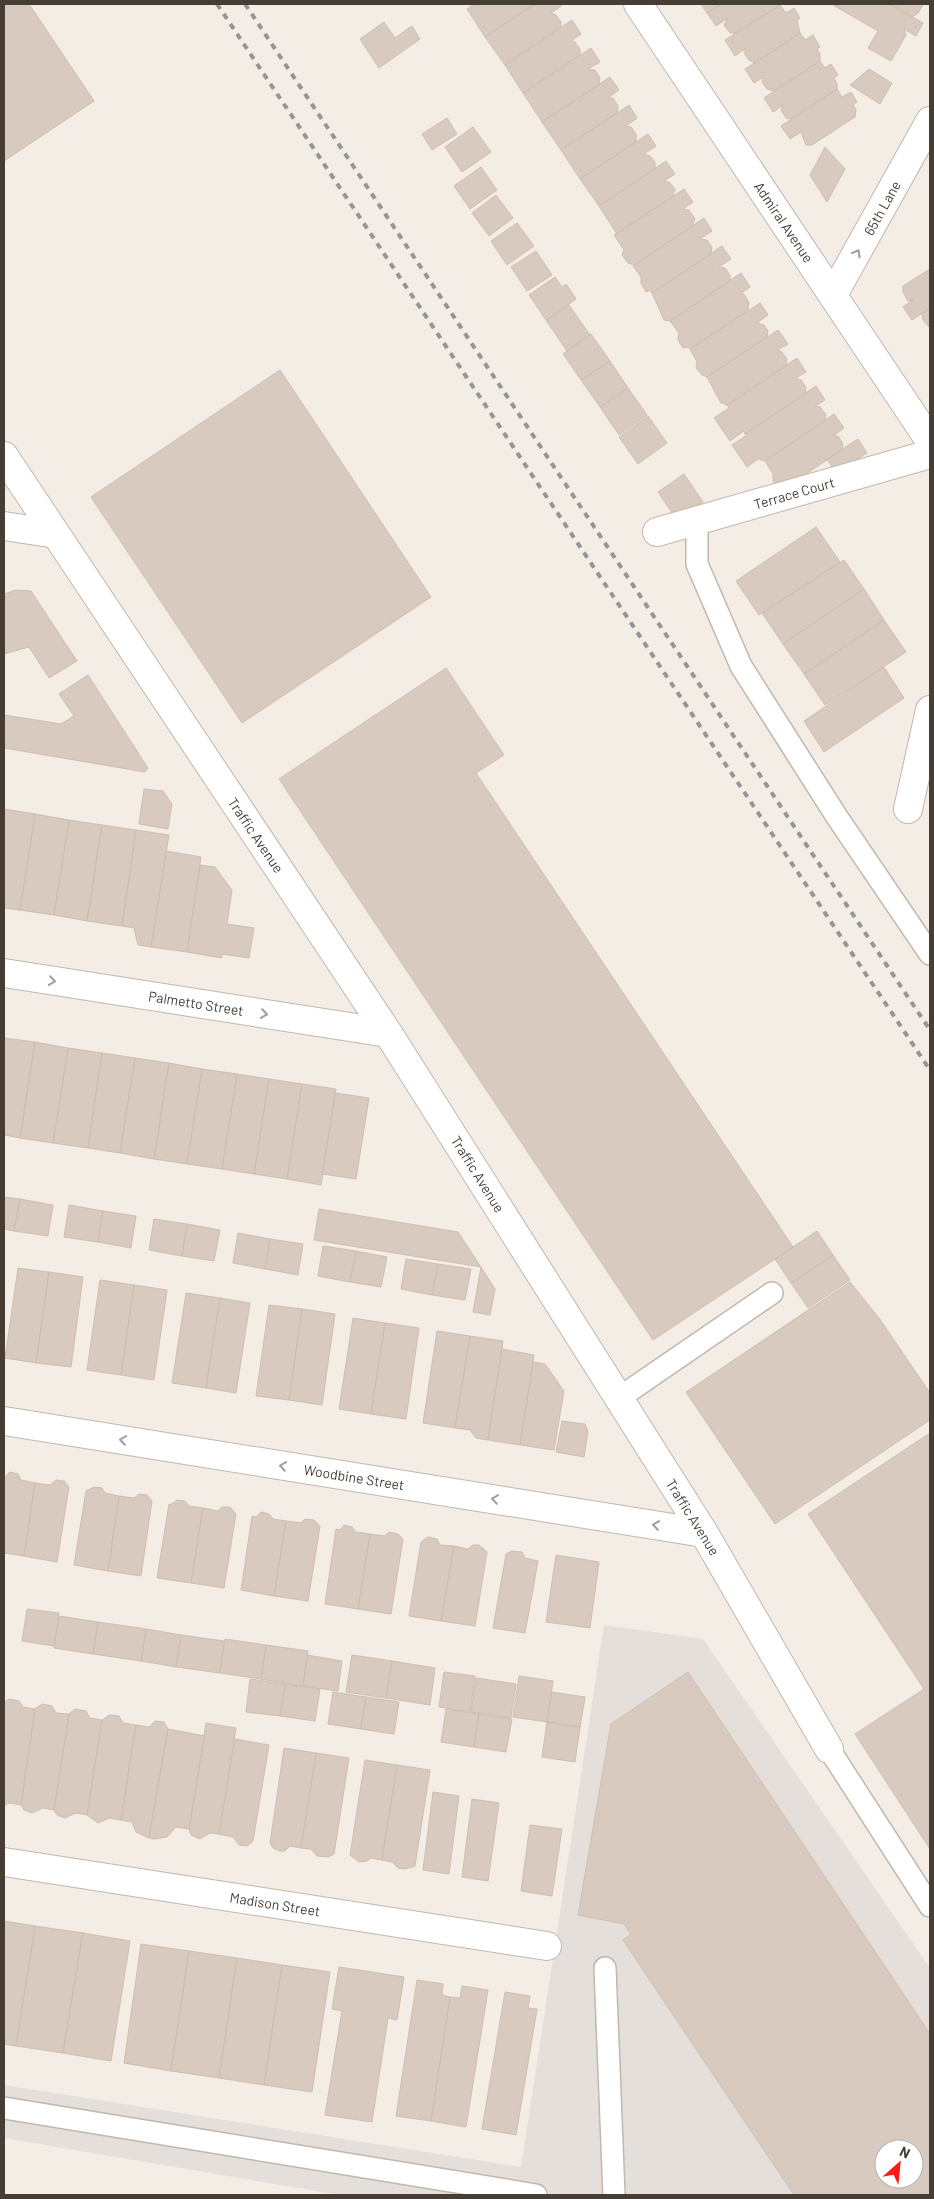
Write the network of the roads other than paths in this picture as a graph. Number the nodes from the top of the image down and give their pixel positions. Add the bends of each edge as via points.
1 (638, 4) edge
2 (930, 122) edge
3 (833, 295) junction
4 (930, 441) edge
5 (930, 454) edge
6 (4, 456) edge
7 (697, 521) junction
8 (4, 526) edge
9 (657, 532) dead end
10 (56, 534) junction
11 (930, 710) edge
12 (908, 809) dead end
13 (930, 954) edge
14 (4, 973) edge
15 (388, 1033) junction
16 (772, 1292) dead end
17 (619, 1398) junction
18 (4, 1421) edge
19 (704, 1533) junction
20 (829, 1750) joint
21 (4, 1862) edge
22 (930, 1906) edge
23 (547, 1946) dead end
24 (605, 1968) dead end
25 (4, 2108) edge
26 (536, 2195) edge
27 (614, 2195) edge

1 - 3 street, Admiral Avenue
3 -> 2 street, 65th Lane
3 - 4 street, Admiral Avenue
5 - 7 street, Terrace Court
6 - 10 street, Traffic Avenue
7 - 9 street, Terrace Court
7 - 13 lane via 697,564 741,666 837,817
8 - 10 street
10 - 15 street, Traffic Avenue
11 - 12 street
14 -> 15 street, Palmetto Street
15 - 17 street, Traffic Avenue
16 - 17 lane
17 - 19 street, Traffic Avenue
19 -> 18 street, Woodbine Street
19 - 20 street, Traffic Avenue
20 - 22 lane, Traffic Avenue
21 - 23 street, Madison Street
24 - 27 lane
25 - 26 lane

